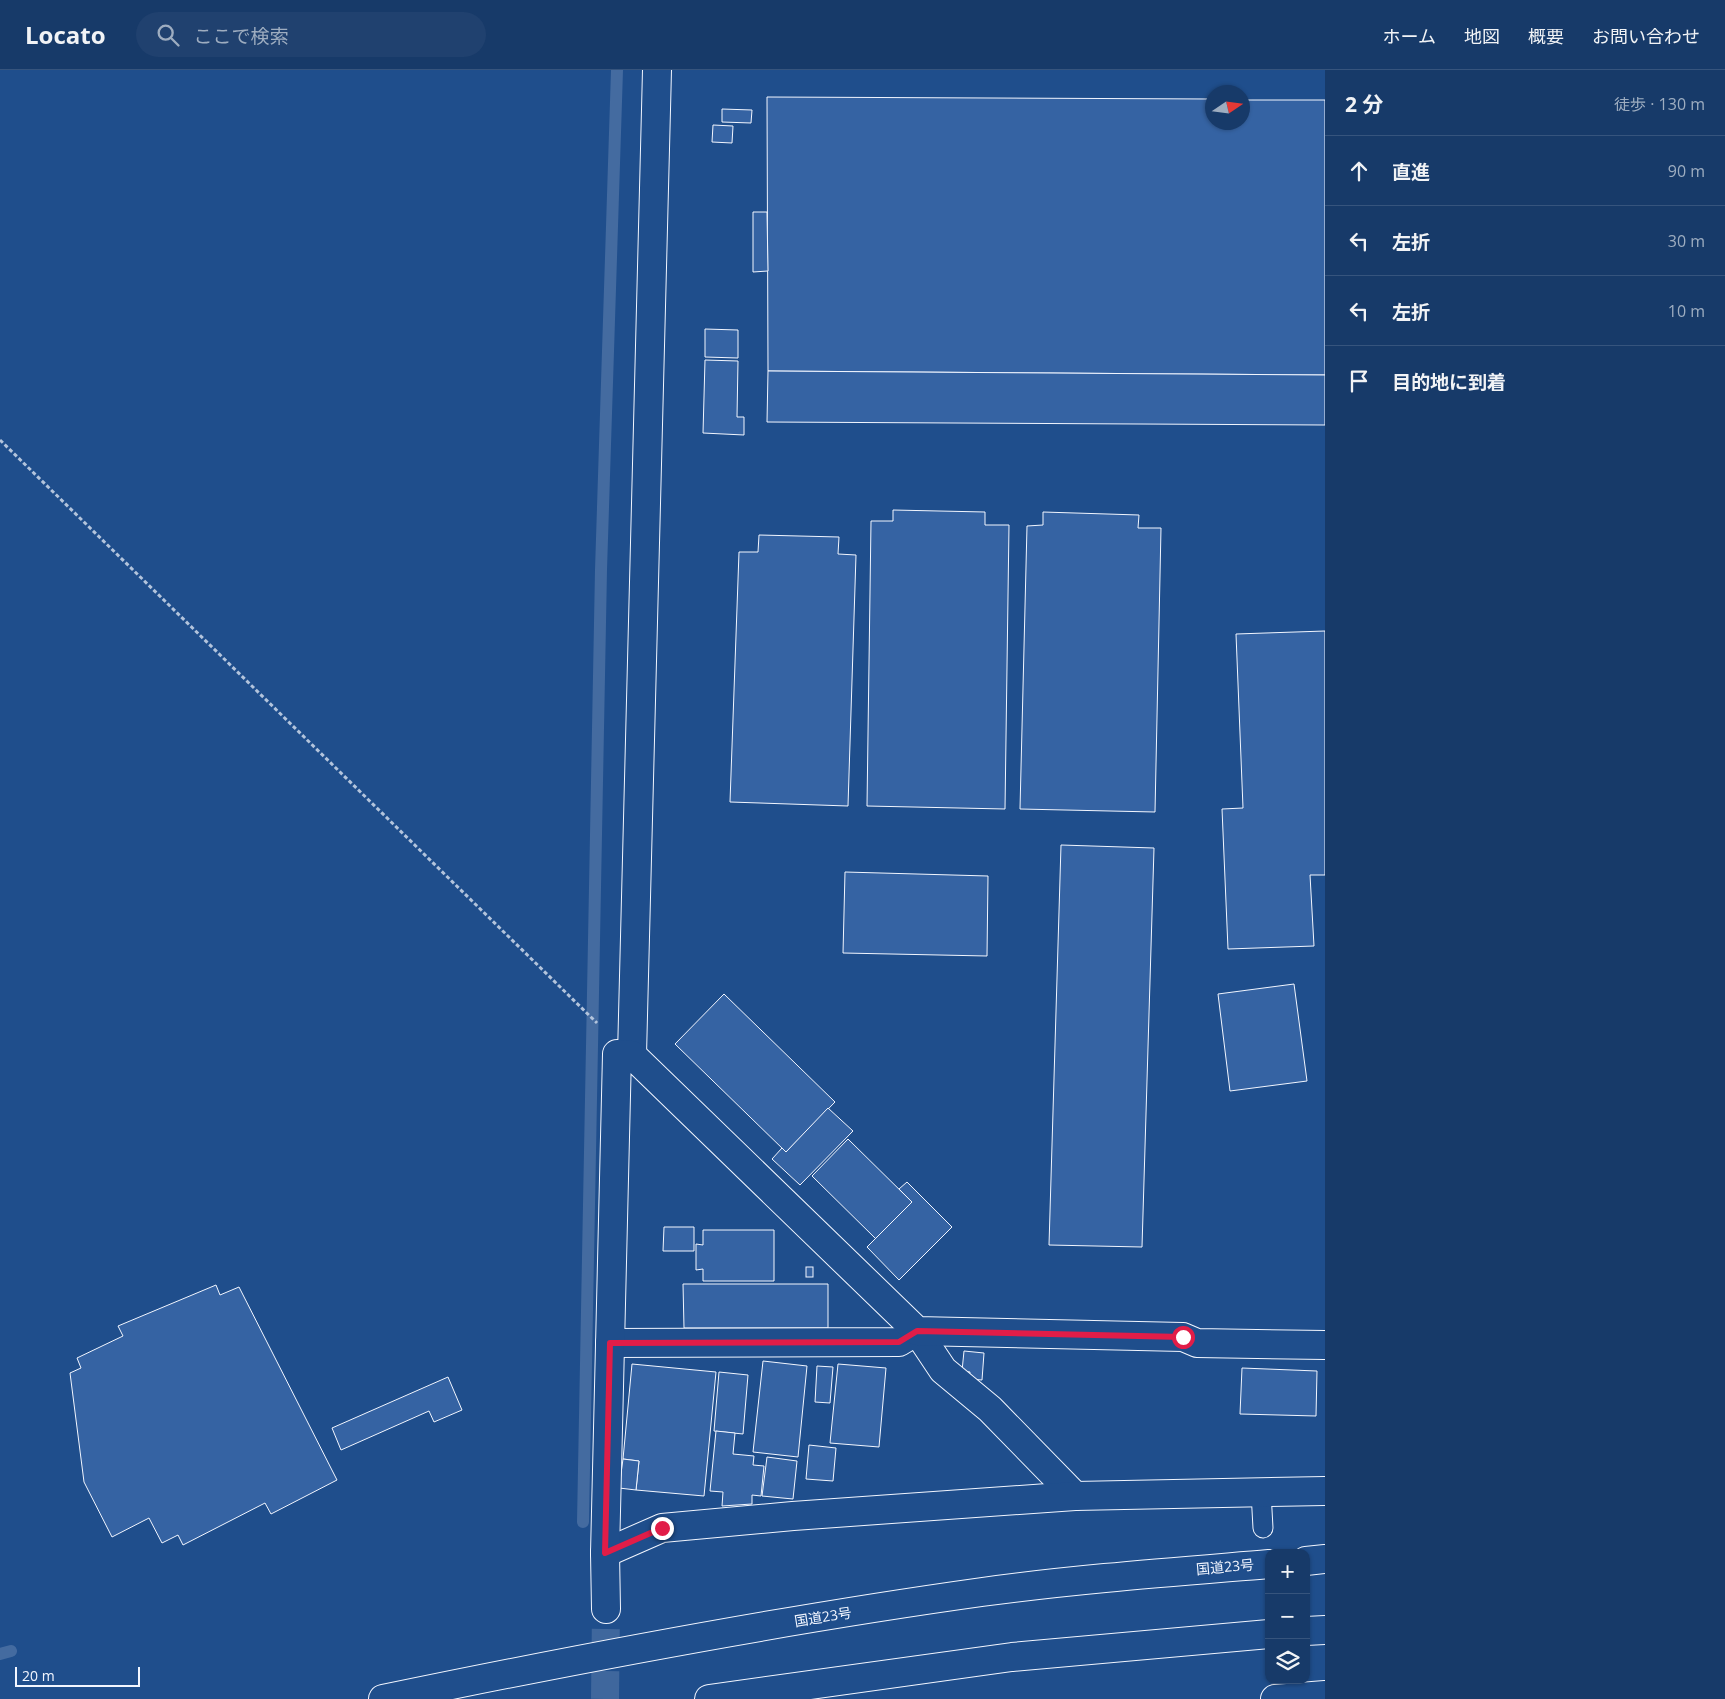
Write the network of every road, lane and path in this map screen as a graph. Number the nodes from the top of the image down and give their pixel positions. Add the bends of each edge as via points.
1 (657, 70) edge
2 (0, 440) edge
3 (585, 1012) dead end
4 (632, 1055) junction
5 (917, 1331) junction
6 (610, 1343) junction
7 (1325, 1345) edge
8 (1325, 1491) edge
9 (1261, 1492) junction
10 (1075, 1496) junction
11 (1263, 1528) dead end
12 (605, 1553) junction
13 (1325, 1559) edge
14 (1310, 1561) edge
15 (1265, 1564) edge
16 (606, 1609) tunnel mouth
17 (1325, 1630) edge
18 (1310, 1631) edge
19 (1265, 1634) edge
20 (1281, 1694) edge
21 (1325, 1695) edge
22 (382, 1699) edge
23 (709, 1699) edge

1 - 4 main road
2 - 3 path
4 - 5 main road
4 - 6 main road via 617,1054
5 - 6 main road via 899,1342
5 - 7 main road via 1183,1337 1197,1343
5 - 10 main road via 943,1370 990,1409
6 - 12 main road
8 - 9 main road
9 - 10 main road
9 - 11 lane
10 - 12 main road via 662,1528
12 - 16 main road
13 - 14 main road
15 - 22 main road, 国道23号 via 983,1592 587,1658
17 - 18 main road
19 - 23 main road via 1012,1657
20 - 21 main road

